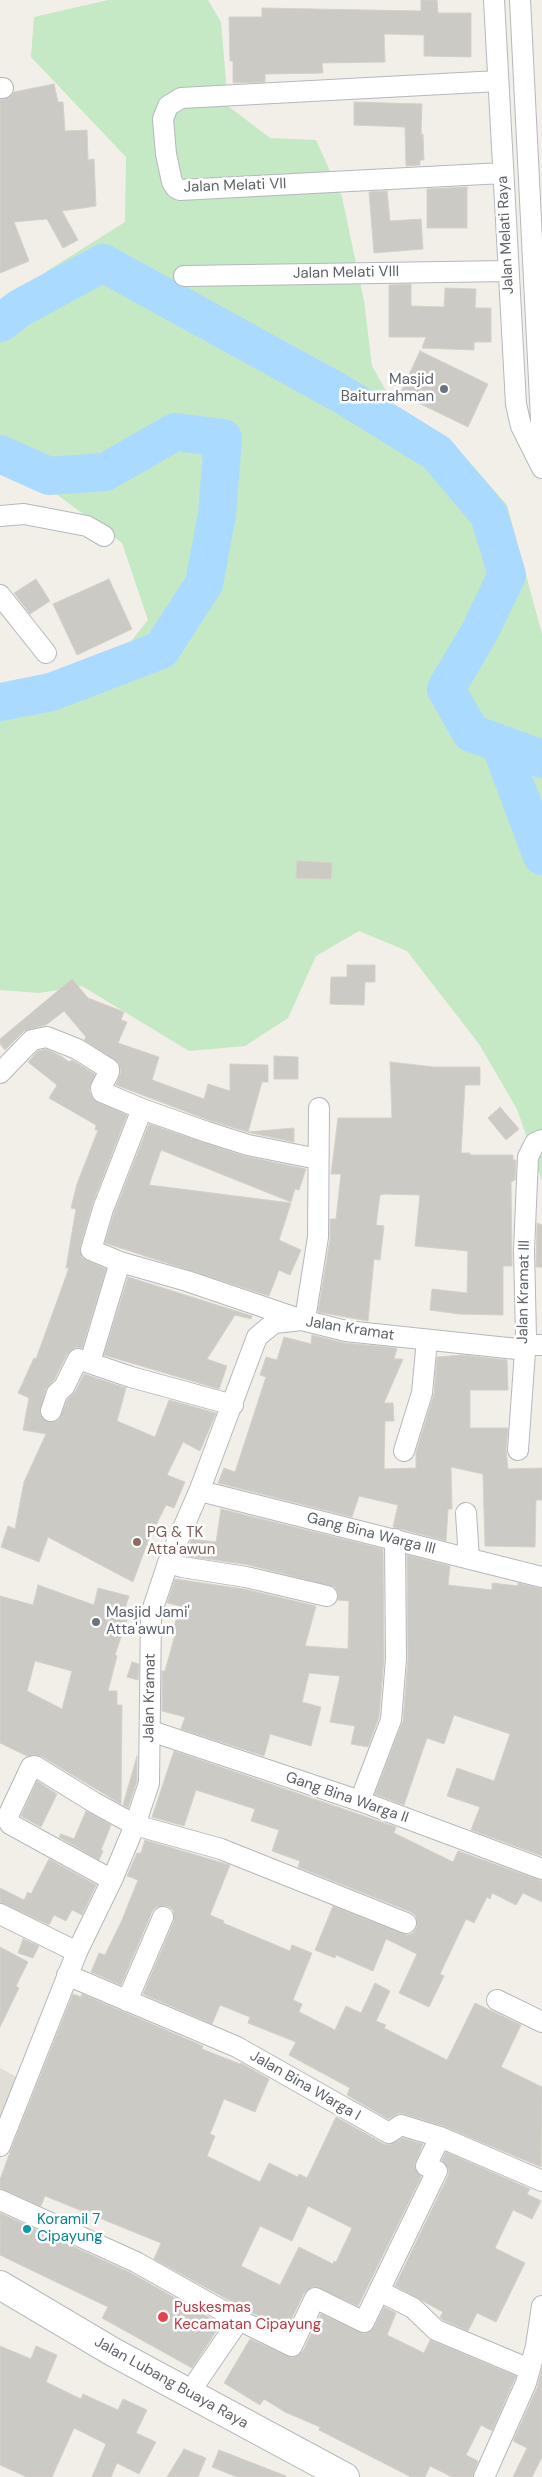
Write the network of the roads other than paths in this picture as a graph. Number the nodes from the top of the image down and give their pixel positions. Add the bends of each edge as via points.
1 (494, 0) edge
2 (520, 0) edge
3 (498, 80) junction
4 (533, 81) edge
5 (503, 173) junction
6 (508, 271) junction
7 (184, 276) dead end
8 (539, 317) edge
9 (541, 420) edge
10 (521, 426) junction
11 (541, 467) edge
12 (0, 516) edge
13 (104, 536) dead end
14 (0, 595) edge
15 (46, 653) dead end
16 (0, 1073) edge
17 (319, 1108) dead end
18 (142, 1109) junction
19 (542, 1140) edge
20 (318, 1159) junction
21 (120, 1262) junction
22 (302, 1320) junction
23 (427, 1340) junction
24 (533, 1345) edge
25 (90, 1362) junction
26 (233, 1405) junction
27 (51, 1411) dead end
28 (518, 1450) dead end
29 (404, 1452) dead end
30 (200, 1490) junction
31 (466, 1513) dead end
32 (395, 1540) junction
33 (470, 1559) junction
34 (168, 1563) junction
35 (542, 1578) edge
36 (327, 1596) dead end
37 (150, 1731) junction
38 (360, 1801) junction
39 (135, 1825) junction
40 (542, 1869) edge
41 (112, 1880) junction
42 (0, 1914) edge
43 (163, 1917) dead end
44 (406, 1923) dead end
45 (77, 1952) junction
46 (67, 1975) junction
47 (497, 2000) dead end
48 (127, 2001) junction
49 (542, 2022) edge
50 (440, 2136) junction
51 (0, 2146) edge
52 (542, 2181) edge
53 (0, 2200) edge
54 (0, 2286) edge
55 (379, 2291) junction
56 (541, 2316) edge
57 (239, 2320) junction
58 (529, 2368) junction
59 (189, 2393) junction
60 (312, 2470) edge
61 (345, 2477) edge
62 (484, 2477) edge

1 - 3 street, Jalan Melati Raya
2 - 4 street, Jalan Melati Raya
3 - 5 street, Jalan Melati Raya
3 - 5 street, Jalan Melati VII via 180,98 168,106 163,119 172,182 176,188 186,191
4 - 8 street, Jalan Melati Raya
5 - 6 street, Jalan Melati Raya
6 - 7 street, Jalan Melati VIII
6 - 10 street, Jalan Melati Raya via 516,404
8 - 9 street, Jalan Melati Raya
9 - 10 street
9 - 11 street, Jalan Melati Raya
10 - 11 street, Jalan Melati Raya
12 - 13 street via 24,514 88,526
14 - 15 street
16 - 18 street via 32,1040 47,1037 77,1049 109,1069 102,1092
17 - 20 street
18 - 20 street via 248,1146
18 - 21 street via 91,1247 92,1252
19 - 24 street, Jalan Kramat III via 534,1142 528,1157 524,1250 526,1337
20 - 22 street via 318,1237 306,1313
21 - 22 street
21 - 25 street
22 - 23 street, Jalan Kramat via 346,1331
22 - 26 street, Jalan Kramat via 274,1323 257,1336
23 - 24 street, Jalan Kramat via 517,1349
23 - 29 street via 422,1393
24 - 28 street, Jalan Kramat III
25 - 26 street via 131,1377
25 - 27 street via 76,1361
26 - 30 street, Jalan Kramat
30 - 32 street, Gang Bina Warga III
30 - 34 street, Jalan Kramat
31 - 33 street
32 - 33 street, Gang Bina Warga III
32 - 38 street via 396,1659 392,1712 385,1740
33 - 35 street, Gang Bina Warga III
34 - 36 street
34 - 37 street, Jalan Kramat via 151,1614
37 - 38 street, Gang Bina Warga II
37 - 39 street, Jalan Kramat via 149,1783
38 - 40 street, Gang Bina Warga II
39 - 41 street, Jalan Kramat
39 - 41 street via 34,1765 7,1818 10,1824
39 - 44 street via 221,1849
41 - 45 street, Jalan Kramat
42 - 45 street
43 - 48 street
45 - 46 street, Jalan Kramat
46 - 48 street, Jalan Bina Warga I
46 - 51 street, Jalan Kramat
47 - 49 street
48 - 50 street, Jalan Bina Warga I via 237,2047 389,2133 400,2126
50 - 52 street, Jalan Bina Warga I
50 - 55 street via 426,2166 437,2171
53 - 57 street via 136,2262
54 - 59 main road, Jalan Lubang Buaya Raya
55 - 57 street via 364,2322 315,2298 292,2346
55 - 58 street via 413,2308 436,2330
56 - 58 street
57 - 59 street
58 - 62 street
59 - 60 main road, Jalan Lubang Buaya Raya
60 - 61 main road, Jalan Lubang Buaya Raya

